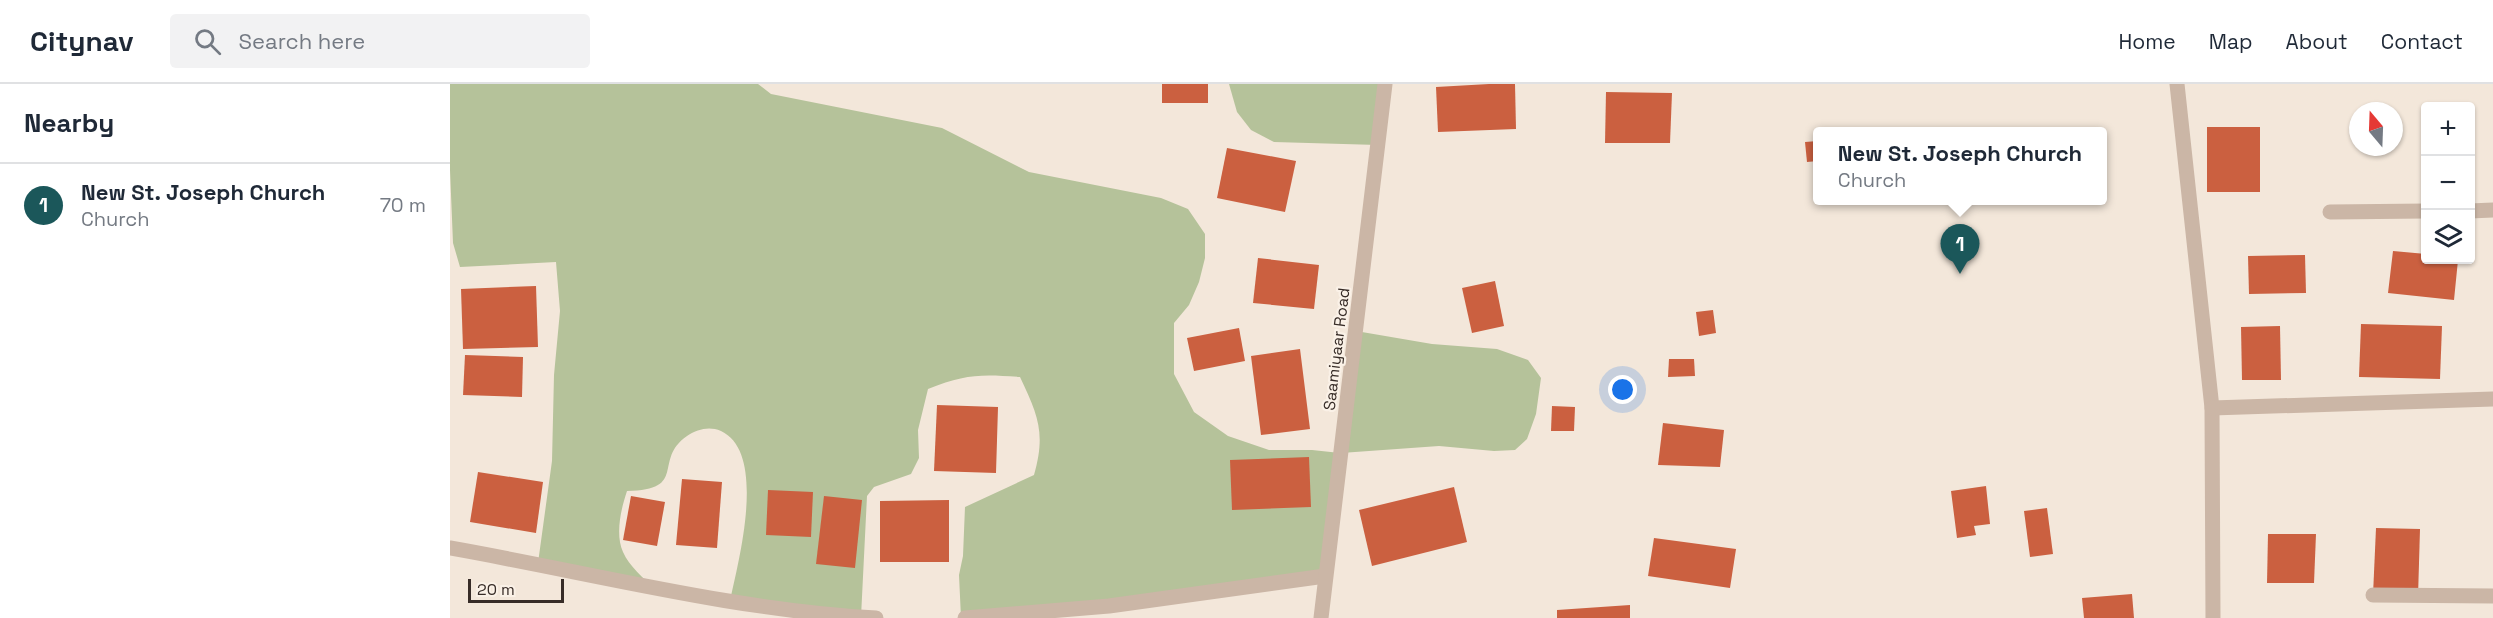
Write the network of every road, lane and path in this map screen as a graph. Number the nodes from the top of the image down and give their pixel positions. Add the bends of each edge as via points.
1 (1385, 84) edge
2 (2177, 84) edge
3 (2493, 210) edge
4 (2421, 211) edge
5 (2475, 211) edge
6 (2330, 212) dead end
7 (2493, 399) edge
8 (2211, 408) junction
9 (450, 548) edge
10 (1324, 576) junction
11 (2373, 595) dead end
12 (2493, 596) edge
13 (1044, 615) edge
14 (876, 618) edge
15 (965, 618) edge
16 (1321, 618) edge
17 (2213, 618) edge

1 - 10 street, Saamiyaar Road
2 - 8 street
3 - 5 street
4 - 6 street
7 - 8 street
8 - 17 street
9 - 14 street via 654,589 795,612
10 - 13 street
10 - 16 street, Saamiyaar Road
11 - 12 street
13 - 15 street

